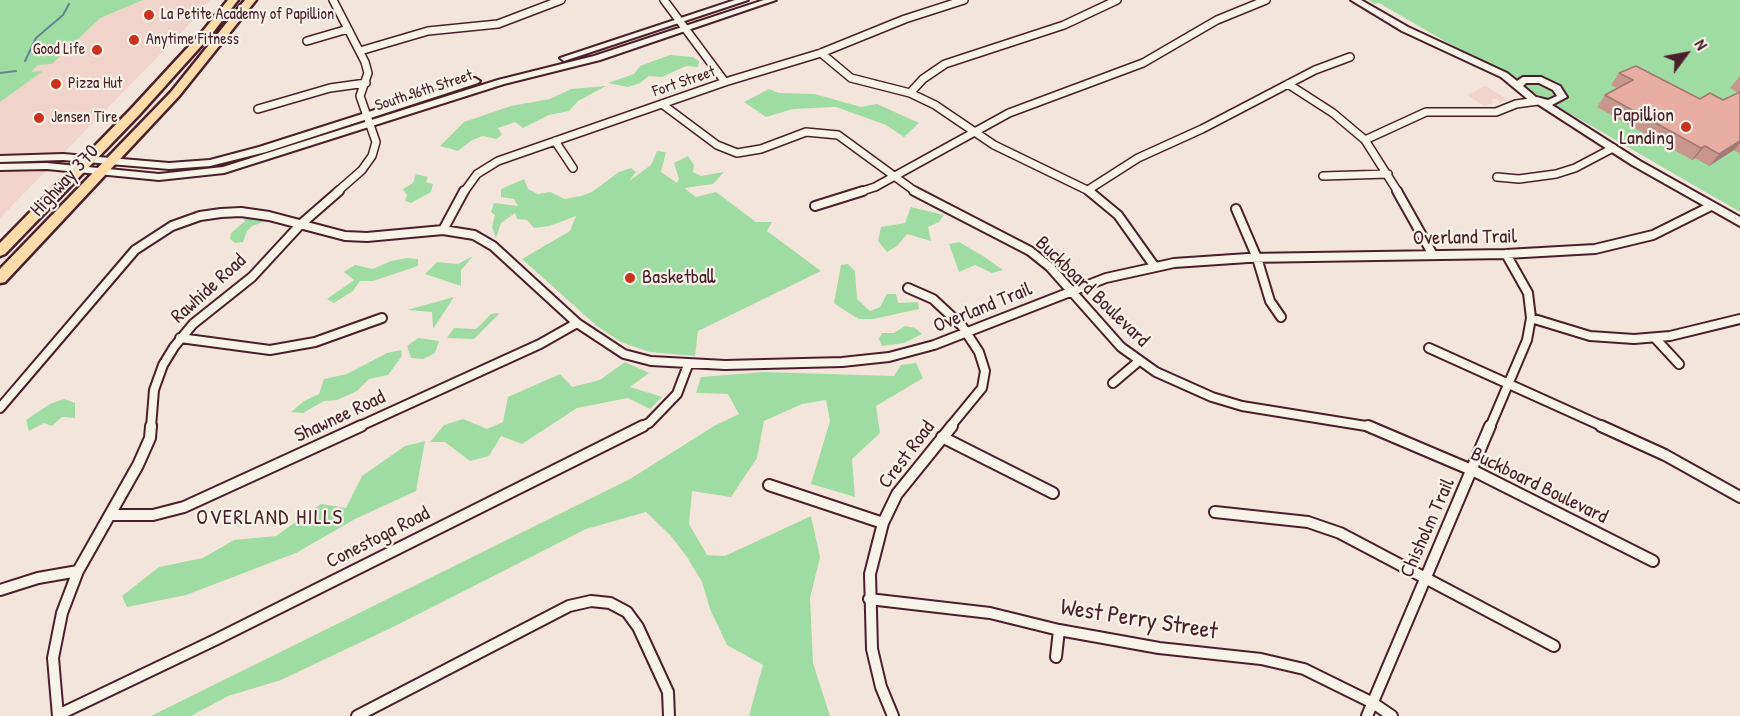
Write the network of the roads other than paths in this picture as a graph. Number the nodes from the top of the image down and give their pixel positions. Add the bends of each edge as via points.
1 (233, 0) edge
2 (251, 0) edge
3 (333, 0) edge
4 (561, 0) edge
5 (664, 0) edge
6 (744, 0) edge
7 (772, 0) edge
8 (964, 0) edge
9 (1117, 0) edge
10 (1266, 0) edge
11 (1355, 0) edge
12 (681, 25) junction
13 (348, 29) junction
14 (307, 41) dead end
15 (360, 51) junction
16 (822, 53) junction
17 (1350, 57) dead end
18 (1482, 64) junction
19 (1531, 79) junction
20 (366, 82) junction
21 (725, 82) junction
22 (1288, 84) junction
23 (1519, 89) junction
24 (910, 93) junction
25 (1562, 97) junction
26 (1539, 101) junction
27 (662, 104) junction
28 (1516, 104) junction
29 (258, 109) dead end
30 (367, 120) junction
31 (1583, 128) junction
32 (974, 131) junction
33 (1365, 140) junction
34 (555, 141) junction
35 (1613, 148) junction
36 (0, 159) edge
37 (96, 165) junction
38 (0, 167) edge
39 (573, 168) dead end
40 (1388, 174) junction
41 (895, 176) junction
42 (1323, 176) dead end
43 (1497, 177) dead end
44 (1088, 190) junction
45 (815, 206) dead end
46 (1711, 206) junction
47 (1236, 209) dead end
48 (1740, 222) edge
49 (300, 225) junction
50 (443, 230) junction
51 (0, 251) edge
52 (1506, 254) junction
53 (1433, 255) junction
54 (1257, 258) junction
55 (1155, 267) junction
56 (0, 278) edge
57 (908, 288) dead end
58 (1069, 291) junction
59 (1281, 317) dead end
60 (382, 318) dead end
61 (1531, 318) junction
62 (1740, 319) edge
63 (577, 323) junction
64 (967, 332) junction
65 (180, 338) junction
66 (1655, 338) junction
67 (1429, 348) dead end
68 (1139, 361) junction
69 (1679, 364) dead end
70 (688, 365) junction
71 (1510, 382) junction
72 (1113, 383) dead end
73 (0, 408) edge
74 (942, 437) junction
75 (1473, 471) junction
76 (769, 485) dead end
77 (1053, 493) dead end
78 (1740, 497) edge
79 (1215, 512) dead end
80 (110, 515) junction
81 (883, 523) junction
82 (1653, 561) dead end
83 (78, 571) junction
84 (1426, 578) junction
85 (0, 590) edge
86 (869, 599) junction
87 (1059, 630) junction
88 (1554, 646) dead end
89 (1056, 657) dead end
90 (1373, 703) junction
91 (58, 715) edge
92 (357, 716) edge
93 (669, 716) edge
94 (893, 716) edge
95 (1367, 716) edge
96 (1392, 716) edge

1 - 37 highway via 192,59
2 - 37 highway, Highway 370 via 189,77
3 - 13 street, Rawhide Road
4 - 15 street via 498,24 428,31
5 - 12 street
6 - 12 main road, South 96th Street
7 - 12 main road, South 96th Street
8 - 16 street, Fort Street
9 - 24 street via 1074,21 945,64
10 - 32 street via 1217,20 1143,63 1031,103
11 - 18 main road via 1405,29
12 - 21 street
12 - 30 main road, South 96th Street via 597,58
13 - 14 street
13 - 15 street, Rawhide Road
15 - 20 street, Rawhide Road via 368,73
16 - 21 street, Fort Street
16 - 24 street via 851,78
17 - 22 street
18 - 19 main road
18 - 23 main road
19 - 23 main road via 1523,80
19 - 25 main road via 1550,83
20 - 29 street
20 - 30 street, Rawhide Road via 360,96
21 - 27 street, Fort Street
22 - 33 street via 1333,113
22 - 44 street via 1138,158
23 - 26 main road
23 - 28 street
24 - 32 street
25 - 26 main road via 1553,102
25 - 31 main road via 1565,108
26 - 28 street
26 - 31 main road
27 - 34 street, Fort Street
27 - 41 street, Buckboard Boulevard via 727,151 748,153 806,132 827,132 854,145
28 - 33 street via 1496,112 1426,112
30 - 37 main road, South 96th Street via 216,171 159,177
30 - 49 street, Rawhide Road via 376,142 372,156 362,170
31 - 35 main road
32 - 41 street
32 - 44 street via 1008,153
33 - 40 street
34 - 39 street
34 - 50 street, Fort Street via 498,161 477,174
35 - 43 street via 1556,174 1519,179
35 - 46 main road
36 - 37 main road via 36,156
37 - 38 main road
37 - 51 highway, Highway 370
37 - 56 highway, Highway 370
40 - 42 street
40 - 53 street
41 - 45 street via 875,187
41 - 58 street, Buckboard Boulevard via 917,193 1030,251 1050,267
44 - 55 street via 1118,215
46 - 48 main road
46 - 52 street, Overland Trail via 1629,242 1595,249
47 - 54 street
49 - 50 street, Overland Trail via 367,237
49 - 65 street, Rawhide Road via 252,277
49 - 73 street, Overland Trail via 269,216 221,213 190,219 151,237 120,264
50 - 63 street, Overland Trail via 474,235 494,246
52 - 53 street, Overland Trail
52 - 61 street, Chisholm Trail via 1528,293
53 - 54 street, Overland Trail
54 - 55 street, Overland Trail
54 - 59 street via 1270,301
55 - 58 street, Overland Trail
57 - 64 street, Crest Road via 933,299
58 - 64 street, Overland Trail
58 - 68 street, Buckboard Boulevard
60 - 65 street via 315,342 270,350
61 - 66 street via 1590,336
61 - 71 street, Chisholm Trail via 1527,340
62 - 66 street
63 - 70 street, Overland Trail via 624,354
63 - 80 street, Shawnee Road via 540,344 184,507 153,514
64 - 70 street, Overland Trail via 889,357 842,362
64 - 74 street, Crest Road via 985,371 982,388
65 - 80 street, Rawhide Road via 163,365 154,390 150,438
66 - 69 street
67 - 71 street
68 - 72 street
68 - 75 street, Buckboard Boulevard via 1212,397 1242,406 1366,425
70 - 91 street, Conestoga Road via 677,394 649,423
71 - 75 street, Chisholm Trail
71 - 78 street via 1665,455
74 - 77 street
74 - 81 street, Crest Road via 897,494
75 - 82 street, Buckboard Boulevard
75 - 84 street, Chisholm Trail
76 - 81 street
79 - 84 street via 1308,522 1340,533
80 - 83 street, Rawhide Road
81 - 86 street, Crest Road via 870,574
83 - 85 street
83 - 91 street, Rawhide Road via 62,614 53,658
84 - 88 street
84 - 90 street, Chisholm Trail
86 - 87 street, West Perry Street via 990,613
86 - 94 street, Crest Road via 872,649
87 - 89 street
87 - 90 street, West Perry Street via 1159,648 1262,659 1304,669
90 - 95 street, Chisholm Trail
90 - 96 street, West Perry Street
92 - 93 street via 569,606 591,601 610,603 627,612 638,627 668,693

